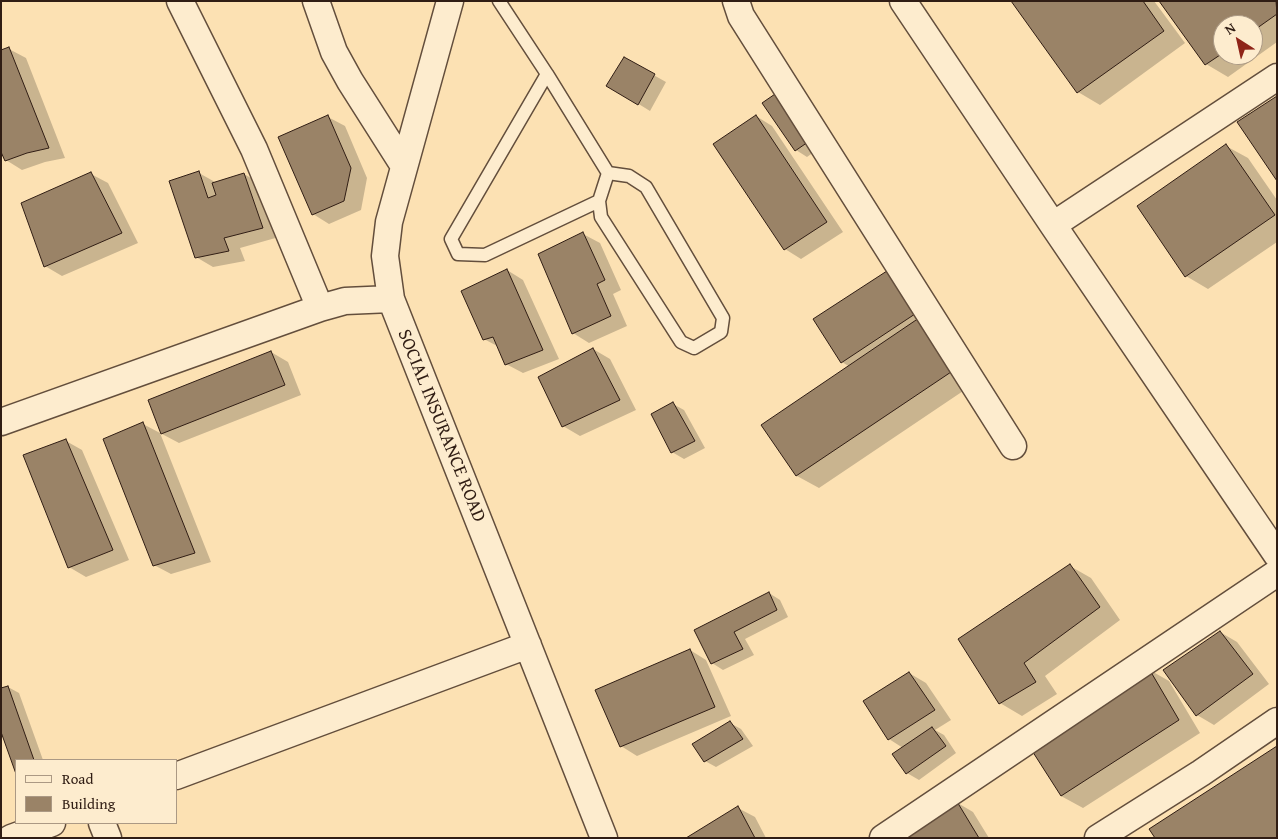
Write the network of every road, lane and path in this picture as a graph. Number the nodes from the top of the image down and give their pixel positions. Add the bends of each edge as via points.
1 (180, 1) edge
2 (316, 1) edge
3 (450, 1) edge
4 (500, 1) edge
5 (736, 1) edge
6 (903, 1) edge
7 (547, 74) junction
8 (1277, 77) edge
9 (404, 166) junction
10 (608, 173) junction
11 (599, 201) junction
12 (1052, 226) junction
13 (391, 299) junction
14 (320, 308) junction
15 (1, 422) edge
16 (1014, 446) dead end
17 (1277, 556) edge
18 (1277, 573) edge
19 (528, 645) junction
20 (1277, 721) edge
21 (178, 775) edge
22 (49, 824) edge
23 (102, 824) edge
24 (11, 838) edge
25 (108, 838) edge
26 (604, 838) edge
27 (883, 838) edge
28 (1098, 838) edge

1 - 14 street via 254,149
2 - 9 street via 334,52
3 - 9 street, SOCIAL INSURANCE ROAD
4 - 7 lane
5 - 16 street via 746,25
6 - 12 street
7 - 10 lane
7 - 11 lane via 451,239 458,254 485,255
8 - 12 street
9 - 13 street, SOCIAL INSURANCE ROAD via 389,222 385,256
10 - 11 lane
10 - 11 lane via 629,176 646,187 723,318 721,332 694,348 681,342 601,217
12 - 17 street
13 - 14 street via 345,301
13 - 19 street, SOCIAL INSURANCE ROAD
14 - 15 street
18 - 27 street
19 - 21 street
19 - 26 street, SOCIAL INSURANCE ROAD
20 - 28 street
22 - 24 street
23 - 25 street

